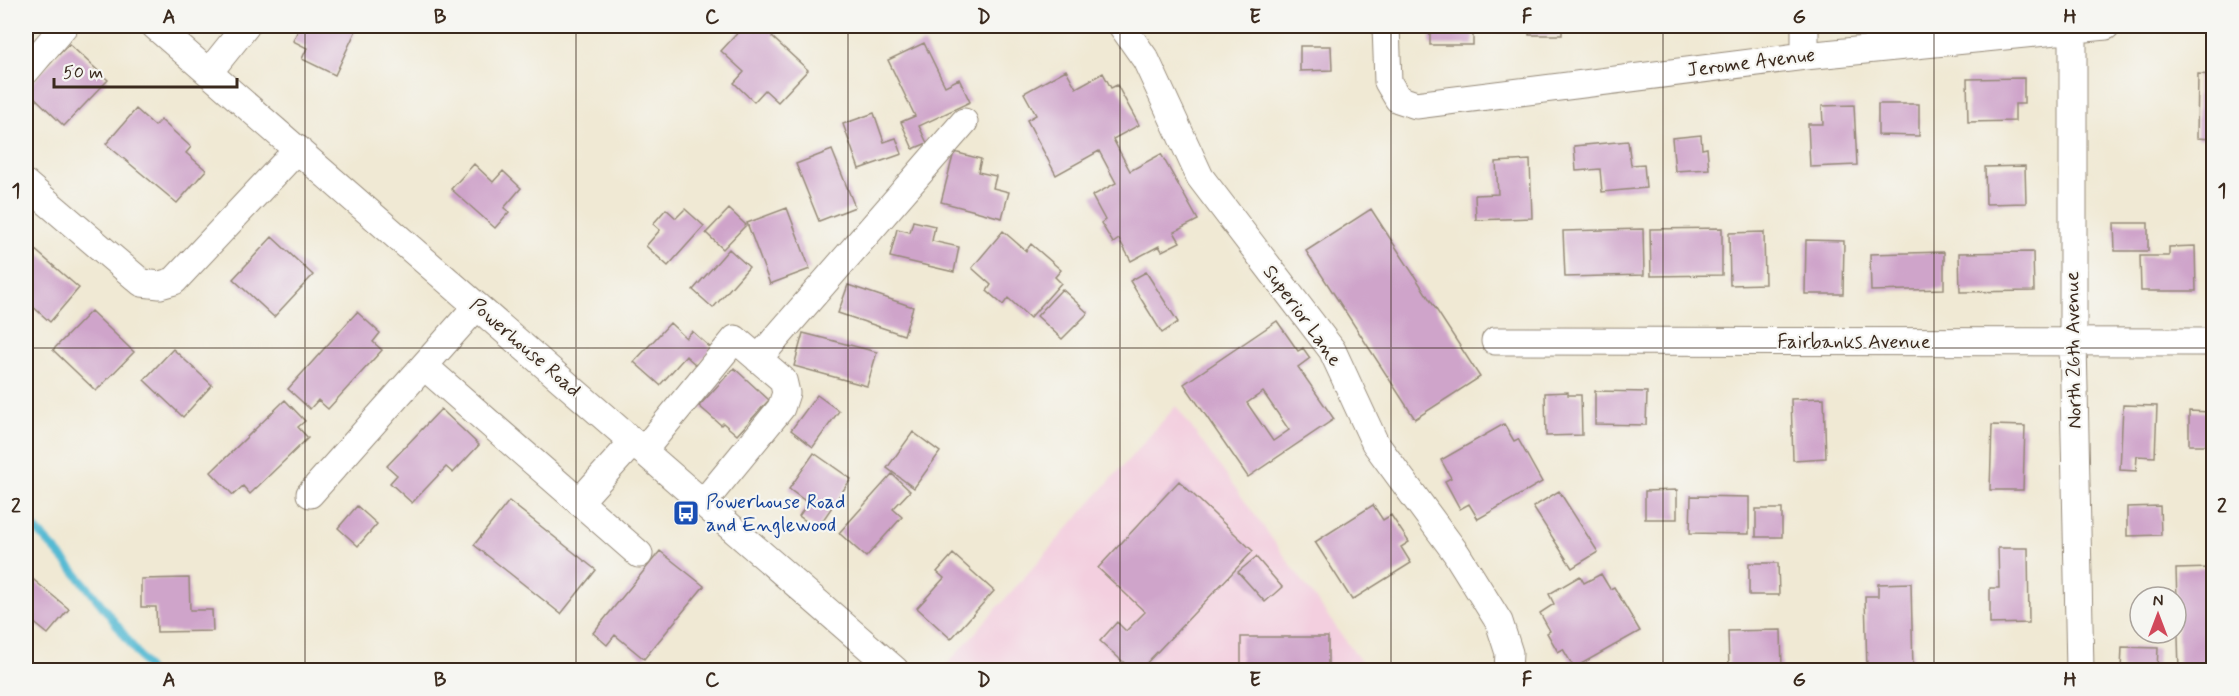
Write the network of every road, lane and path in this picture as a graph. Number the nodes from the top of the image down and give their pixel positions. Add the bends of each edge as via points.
1 (64, 26) edge
2 (155, 26) edge
3 (246, 26) edge
4 (1122, 26) edge
5 (1386, 26) edge
6 (1804, 26) edge
7 (2106, 26) edge
8 (2073, 30) junction
9 (1804, 56) junction
10 (26, 71) edge
11 (209, 72) junction
12 (964, 122) dead end
13 (298, 149) junction
14 (26, 184) edge
15 (477, 306) junction
16 (1495, 341) dead end
17 (2073, 342) junction
18 (2214, 342) edge
19 (758, 359) junction
20 (424, 366) junction
21 (638, 446) junction
22 (310, 494) dead end
23 (579, 502) junction
24 (703, 503) junction
25 (639, 554) dead end
26 (895, 670) edge
27 (1508, 670) edge
28 (2080, 670) edge

1 - 10 street
2 - 11 street, Powerhouse Road
3 - 11 street
4 - 27 street, Superior Lane via 1146,60 1200,177 1332,350 1375,442 1456,553 1499,621 1509,653
5 - 9 street, Jerome Avenue via 1388,82 1398,99 1416,105
6 - 9 street
7 - 8 street, Jerome Avenue
8 - 9 street, Jerome Avenue
8 - 17 street, North 26th Avenue
11 - 13 street, Powerhouse Road
12 - 19 street
13 - 14 street via 174,281 160,285 142,283
13 - 15 street, Powerhouse Road
15 - 20 street
15 - 21 street, Powerhouse Road
16 - 17 street, Fairbanks Avenue
17 - 18 street, Fairbanks Avenue
17 - 28 street, North 26th Avenue
19 - 21 street via 735,339
19 - 24 street via 783,380 786,393 781,408
20 - 22 street
20 - 23 street
21 - 23 street
21 - 24 street, Powerhouse Road
23 - 25 street
24 - 26 street, Powerhouse Road

